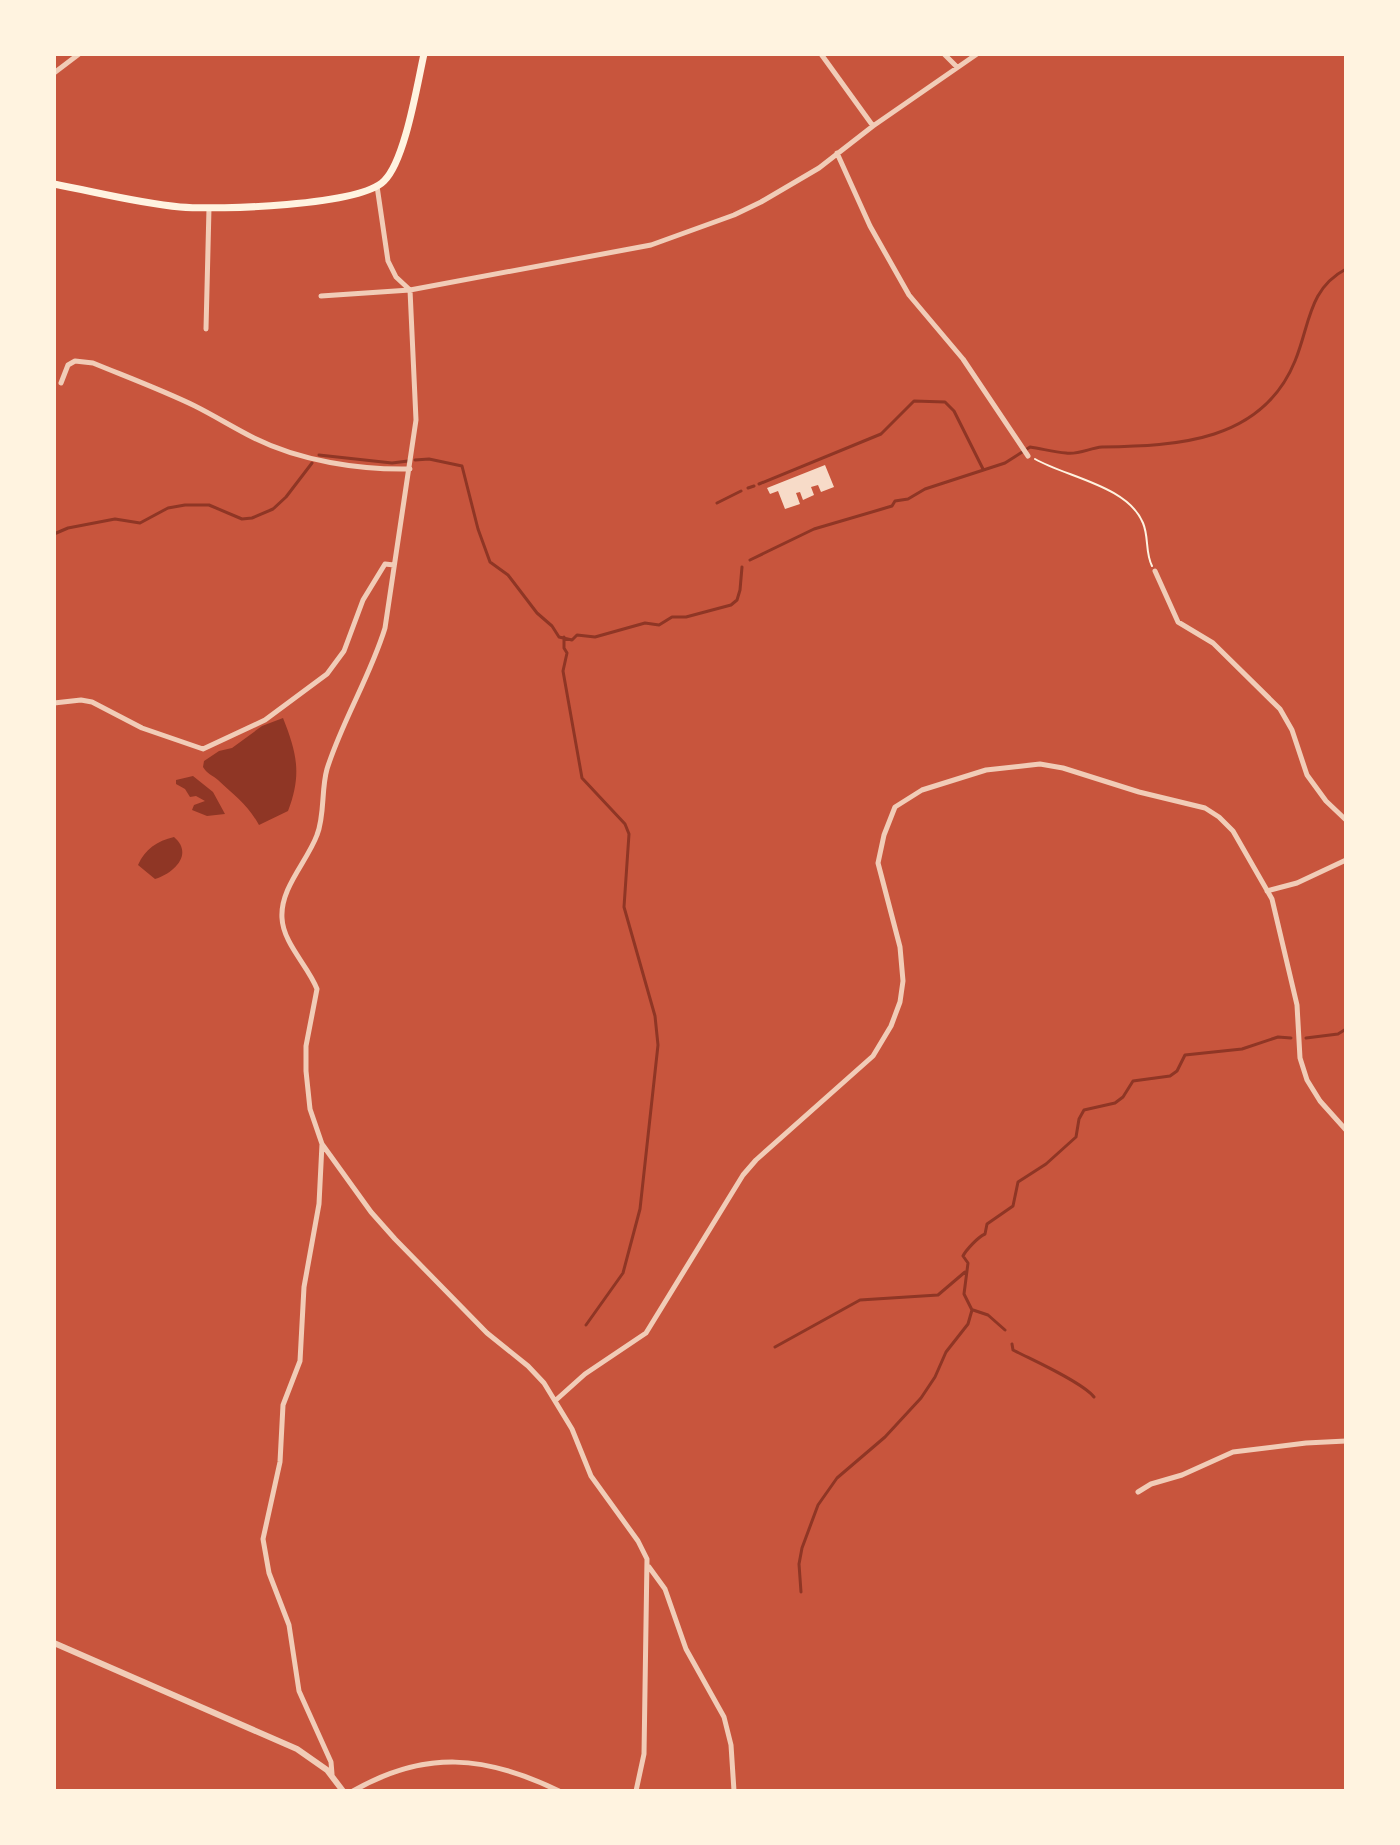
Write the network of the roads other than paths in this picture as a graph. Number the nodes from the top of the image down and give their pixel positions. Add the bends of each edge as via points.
1 (79, 54) edge
2 (424, 54) edge
3 (821, 54) edge
4 (944, 54) edge
5 (977, 54) edge
6 (957, 67) junction
7 (54, 73) edge
8 (873, 126) junction
9 (837, 153) junction
10 (54, 184) edge
11 (377, 186) junction
12 (209, 208) junction
13 (410, 290) junction
14 (321, 296) dead end
15 (206, 329) dead end
16 (61, 383) dead end
17 (1028, 456) road end
18 (410, 469) junction
19 (394, 565) junction
20 (1155, 571) road end
21 (54, 703) edge
22 (1346, 820) edge
23 (1346, 860) edge
24 (1267, 891) junction
25 (1346, 1130) edge
26 (322, 1144) junction
27 (556, 1400) junction
28 (1346, 1441) edge
29 (1138, 1492) dead end
30 (648, 1567) junction
31 (54, 1643) edge
32 (332, 1775) junction
33 (343, 1791) edge
34 (353, 1791) edge
35 (559, 1791) edge
36 (636, 1791) edge
37 (734, 1791) edge

1 - 7 street
2 - 11 main road via 400,154
3 - 8 street
4 - 6 street
5 - 6 street
6 - 8 street
8 - 9 street
9 - 13 street via 761,202 651,245
9 - 17 street via 909,295 963,359
10 - 12 main road via 176,207
11 - 12 main road via 349,197
11 - 13 street via 388,261
12 - 15 street
13 - 14 street
13 - 18 street via 416,420
16 - 18 street via 68,365 93,363 281,449 386,470
18 - 19 street
19 - 21 street via 385,564 363,600 344,651 327,674 265,720 203,749 142,728 92,702
19 - 26 street via 378,651 327,770 319,829 290,884 281,915 317,989 306,1071 310,1109
20 - 22 street via 1178,622 1213,643 1280,709 1307,775
23 - 24 street
24 - 25 street via 1297,1005 1300,1058 1307,1080
24 - 27 street via 1233,831 1213,813 1074,770 1040,764 986,770 922,790 895,807 878,863 900,947 903,981 883,1042 756,1160 646,1333
26 - 27 street via 395,1239 487,1333 528,1366
26 - 32 street via 300,1361 283,1405 280,1462 263,1539 269,1573 289,1625 299,1691
27 - 30 street via 591,1476 638,1541
28 - 29 street via 1233,1452
30 - 36 street via 644,1754
30 - 37 street via 665,1589 686,1649 725,1719
31 - 32 street via 290,1746
32 - 33 street
34 - 35 street via 407,1767 454,1760 512,1772

